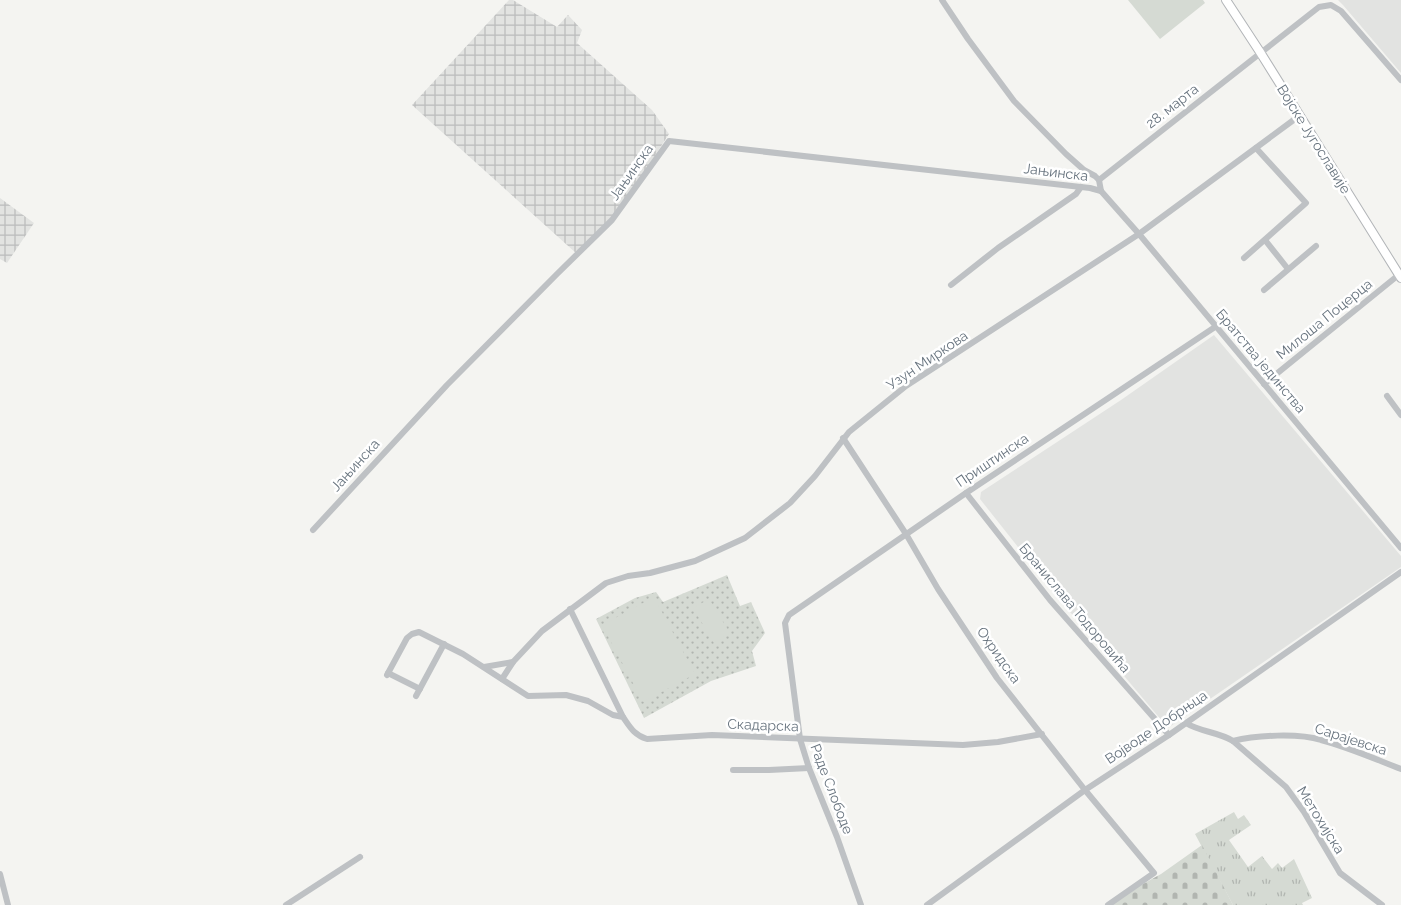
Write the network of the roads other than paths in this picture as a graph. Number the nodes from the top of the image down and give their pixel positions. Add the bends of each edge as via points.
1 (942, 0) edge
2 (1226, 0) edge
3 (1260, 52) junction
4 (1401, 80) edge
5 (1299, 116) junction
6 (1256, 148) junction
7 (1099, 180) junction
8 (1081, 187) junction
9 (1101, 191) junction
10 (1139, 234) junction
11 (1265, 240) junction
12 (1316, 246) dead end
13 (1244, 258) dead end
14 (1288, 269) junction
15 (1400, 275) edge
16 (951, 285) dead end
17 (1264, 290) dead end
18 (1215, 327) junction
19 (1264, 384) junction
20 (1387, 396) dead end
21 (1401, 415) edge
22 (843, 438) junction
23 (966, 493) junction
24 (312, 530) dead end
25 (906, 534) junction
26 (1401, 548) edge
27 (1401, 572) edge
28 (570, 609) junction
29 (786, 619) joint
30 (444, 644) junction
31 (513, 662) junction
32 (482, 667) junction
33 (502, 679) junction
34 (420, 689) junction
35 (416, 696) dead end
36 (624, 717) junction
37 (1186, 723) junction
38 (1042, 734) junction
39 (1169, 735) junction
40 (800, 739) junction
41 (1234, 741) junction
42 (809, 768) junction
43 (1401, 769) edge
44 (732, 770) dead end
45 (1085, 790) junction
46 (360, 857) dead end
47 (0, 874) edge
48 (8, 905) edge
49 (286, 905) edge
50 (861, 905) edge
51 (927, 905) edge
52 (1108, 905) edge
53 (1382, 905) edge

1 - 7 street via 1014,101 1066,154
2 - 3 main road, Војске Југославије
3 - 4 street, 28. марта via 1319,7 1331,5 1341,11
3 - 5 main road, Војске Југославије
3 - 7 street, 28. марта
5 - 6 street, Узун Миркова
5 - 15 main road, Војске Југославије
6 - 10 street, Узун Миркова
6 - 11 street via 1306,204
7 - 9 street
8 - 9 street, Јањинска
8 - 16 street via 1076,194
8 - 24 street, Јањинска via 669,141 612,220 408,425
9 - 10 street, Братства јединства
10 - 18 street, Братства јединства
10 - 22 street, Узун Миркова via 906,386
11 - 13 street
11 - 14 street
12 - 14 street
14 - 17 street
15 - 19 street, Милоша Поцерца
18 - 19 street, Братства јединства
18 - 23 street, Приштинска
19 - 26 street, Братства јединства
20 - 21 street
22 - 25 street, Охридска
22 - 28 street, Узун Миркова via 790,503 745,538 695,561 606,583
23 - 25 street, Приштинска
23 - 39 street, Бранислава Тодоровића via 1050,600
25 - 29 street, Приштинска
25 - 38 street, Охридска via 997,678
27 - 37 street, Војводе Добрњца
28 - 31 street, Узун Миркова via 542,631
28 - 36 street
29 - 40 street, Раде Слободе
30 - 32 street, Скадарска
30 - 34 street
30 - 34 street, Скадарска via 419,632 407,638 388,674
31 - 32 street
31 - 33 street, Узун Миркова
32 - 33 street, Скадарска
33 - 36 street, Скадарска via 528,696 566,695
34 - 35 street
36 - 40 street, Скадарска via 636,734 647,739 712,736
37 - 39 street, Војводе Добрњца
37 - 41 street, Метохијска
38 - 40 street, Скадарска via 963,745
38 - 45 street, Охридска
39 - 45 street, Војводе Добрњца
40 - 42 street, Раде Слободе
41 - 43 street, Сарајевска via 1248,737 1300,736 1321,740
41 - 53 street, Метохијска via 1286,787 1340,873
42 - 44 street
42 - 50 street, Раде Слободе
45 - 51 street, Војводе Добрњца
45 - 52 street, Охридска via 1154,873
46 - 49 street
47 - 48 street

